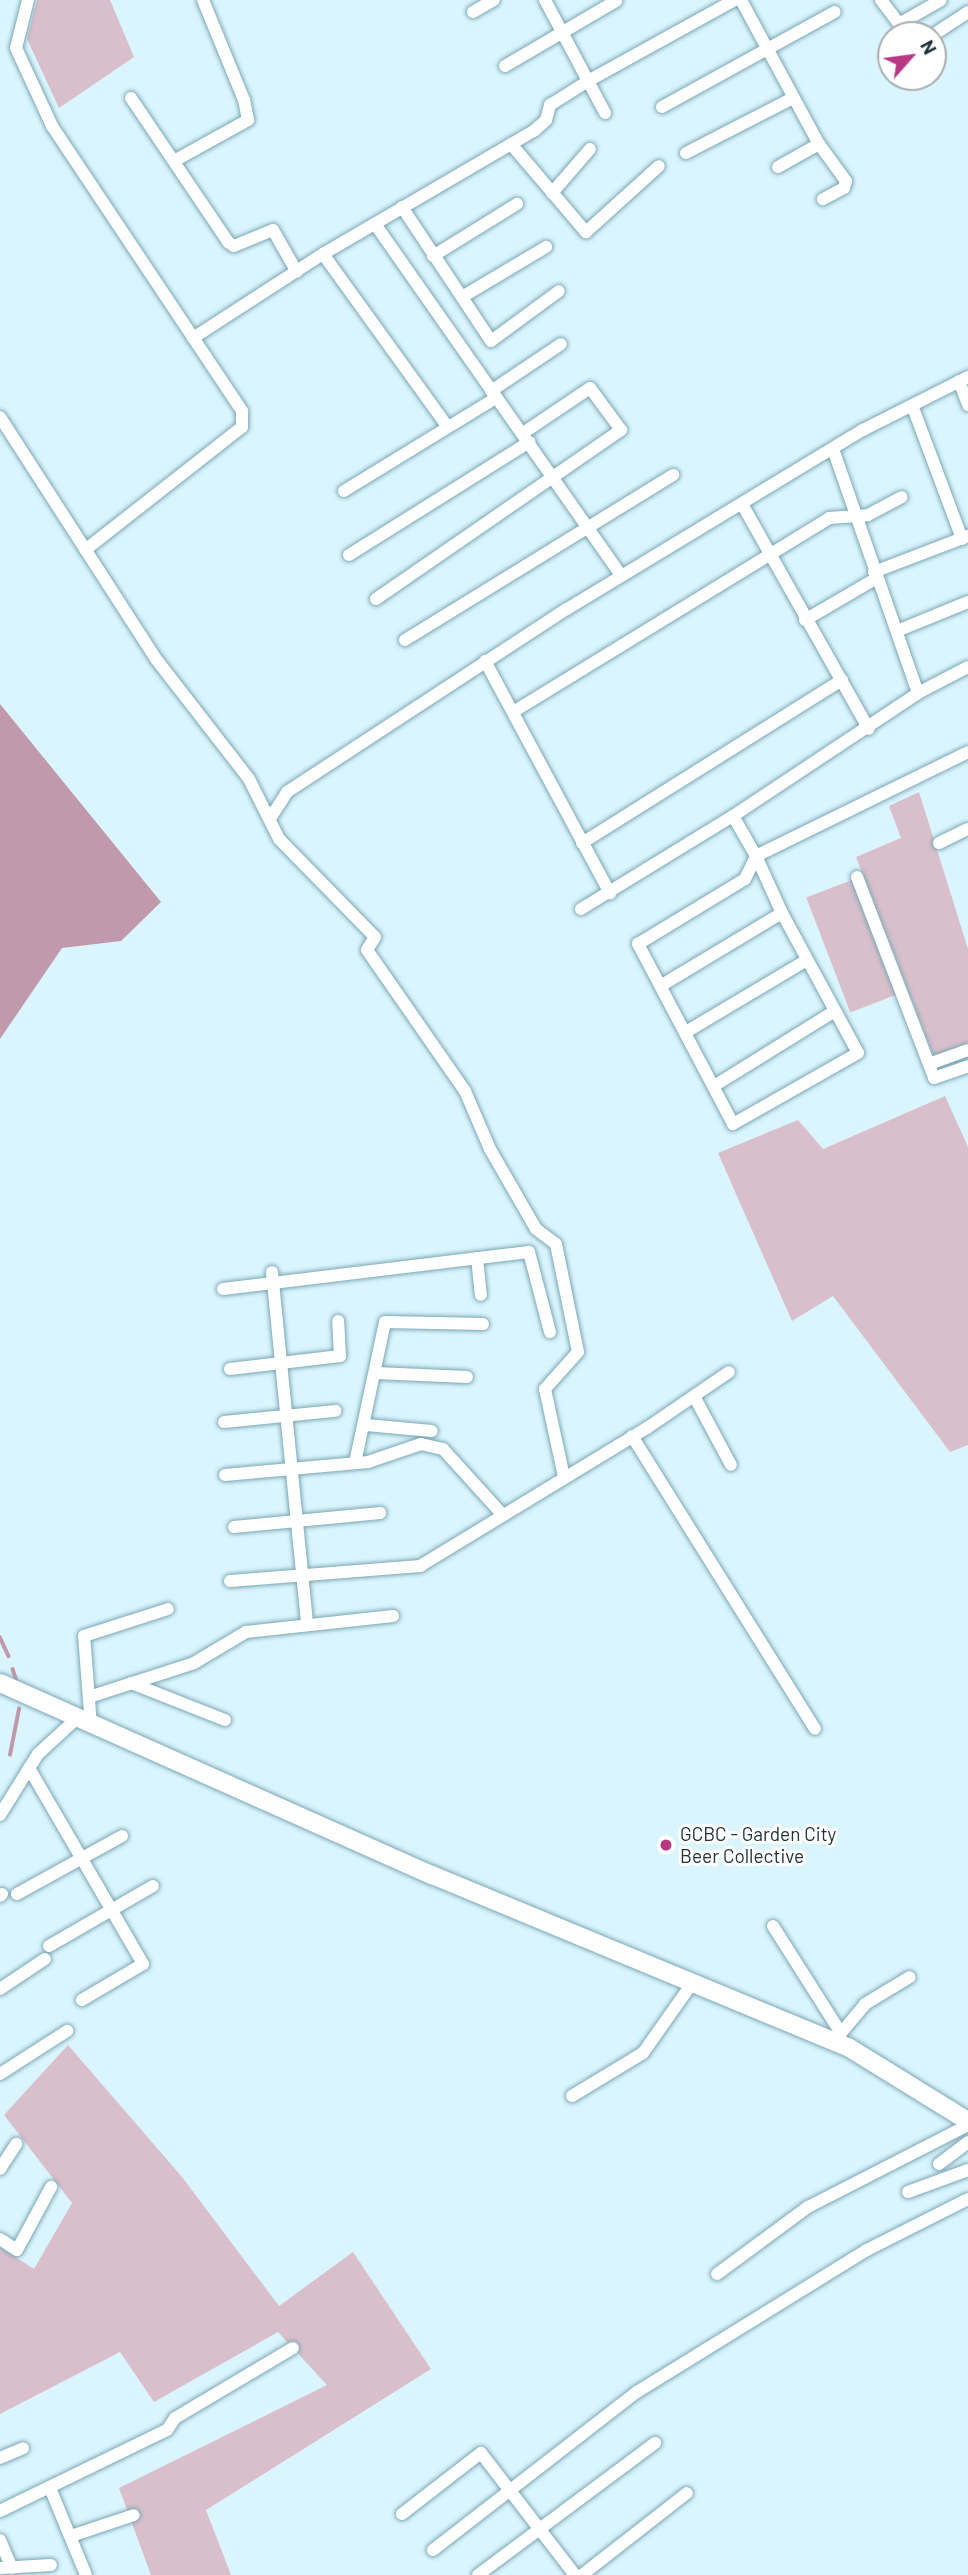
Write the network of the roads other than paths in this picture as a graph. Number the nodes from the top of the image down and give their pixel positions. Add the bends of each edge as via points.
1 (28, 0) edge
2 (203, 0) edge
3 (494, 0) edge
4 (545, 0) edge
5 (735, 0) edge
6 (741, 0) edge
7 (881, 0) edge
8 (941, 0) edge
9 (617, 1) edge
10 (473, 12) dead end
11 (835, 12) dead end
12 (968, 12) edge
13 (947, 26) edge
14 (563, 33) junction
15 (768, 49) junction
16 (505, 65) dead end
17 (588, 81) junction
18 (131, 98) dead end
19 (793, 98) junction
20 (662, 107) dead end
21 (606, 113) dead end
22 (511, 144) junction
23 (819, 144) junction
24 (590, 149) dead end
25 (686, 153) dead end
26 (174, 162) junction
27 (659, 166) dead end
28 (778, 167) dead end
29 (552, 193) junction
30 (823, 199) dead end
31 (517, 204) dead end
32 (402, 207) junction
33 (375, 224) junction
34 (546, 247) dead end
35 (323, 254) junction
36 (433, 256) junction
37 (297, 272) junction
38 (559, 291) dead end
39 (462, 297) junction
40 (193, 338) junction
41 (561, 344) dead end
42 (964, 379) edge
43 (494, 394) junction
44 (912, 405) junction
45 (968, 405) edge
46 (0, 417) edge
47 (448, 427) junction
48 (526, 438) junction
49 (833, 449) junction
50 (673, 475) dead end
51 (556, 478) junction
52 (344, 491) dead end
53 (902, 497) dead end
54 (742, 504) junction
55 (857, 515) junction
56 (590, 527) junction
57 (965, 537) edge
58 (85, 550) junction
59 (771, 553) junction
60 (349, 555) dead end
61 (621, 575) junction
62 (875, 575) junction
63 (376, 598) dead end
64 (968, 602) edge
65 (805, 620) junction
66 (897, 631) junction
67 (405, 640) dead end
68 (485, 662) junction
69 (968, 667) edge
70 (842, 680) junction
71 (918, 693) junction
72 (513, 712) junction
73 (869, 730) junction
74 (968, 752) edge
75 (733, 816) junction
76 (271, 817) junction
77 (968, 829) edge
78 (582, 843) junction
79 (939, 843) dead end
80 (756, 856) junction
81 (857, 877) dead end
82 (610, 892) junction
83 (581, 909) dead end
84 (782, 913) junction
85 (807, 960) junction
86 (662, 985) junction
87 (835, 1011) junction
88 (686, 1032) junction
89 (968, 1050) edge
90 (929, 1064) junction
91 (968, 1066) edge
92 (714, 1086) junction
93 (477, 1258) junction
94 (272, 1277) junction
95 (223, 1289) dead end
96 (481, 1295) dead end
97 (338, 1321) dead end
98 (484, 1324) dead end
99 (550, 1332) dead end
100 (281, 1363) junction
101 (230, 1369) dead end
102 (729, 1372) dead end
103 (376, 1373) junction
104 (467, 1377) dead end
105 (694, 1396) junction
106 (335, 1411) dead end
107 (286, 1416) junction
108 (224, 1422) dead end
109 (366, 1425) junction
110 (432, 1431) dead end
111 (632, 1436) junction
112 (355, 1463) junction
113 (731, 1465) dead end
114 (291, 1470) junction
115 (225, 1475) dead end
116 (564, 1477) junction
117 (380, 1513) dead end
118 (501, 1513) junction
119 (296, 1521) junction
120 (234, 1528) dead end
121 (302, 1575) junction
122 (230, 1581) dead end
123 (168, 1609) dead end
124 (393, 1616) dead end
125 (307, 1625) junction
126 (0, 1683) edge
127 (131, 1683) junction
128 (89, 1697) junction
129 (226, 1720) dead end
130 (84, 1723) junction
131 (815, 1730) dead end
132 (29, 1768) junction
133 (0, 1815) edge
134 (122, 1836) dead end
135 (82, 1858) junction
136 (153, 1886) dead end
137 (17, 1894) dead end
138 (112, 1910) junction
139 (773, 1926) dead end
140 (910, 1977) dead end
141 (693, 1982) junction
142 (0, 1989) edge
143 (82, 2000) dead end
144 (67, 2031) dead end
145 (838, 2038) junction
146 (0, 2074) edge
147 (572, 2096) dead end
148 (968, 2123) edge
149 (968, 2142) edge
150 (16, 2144) dead end
151 (939, 2164) dead end
152 (0, 2169) edge
153 (968, 2170) edge
154 (51, 2187) dead end
155 (908, 2192) dead end
156 (968, 2199) edge
157 (0, 2239) edge
158 (717, 2274) dead end
159 (293, 2348) dead end
160 (655, 2443) dead end
161 (23, 2448) dead end
162 (0, 2458) edge
163 (50, 2488) junction
164 (510, 2491) junction
165 (687, 2493) dead end
166 (0, 2511) edge
167 (402, 2514) dead end
168 (134, 2515) dead end
169 (540, 2529) junction
170 (71, 2536) junction
171 (0, 2540) edge
172 (433, 2550) dead end
173 (51, 2565) dead end
174 (13, 2569) edge
175 (86, 2575) edge
176 (478, 2575) edge
177 (575, 2575) edge
178 (582, 2575) edge

1 - 40 street via 16,48 52,126
2 - 26 street via 248,120
3 - 10 street
4 - 14 street
5 - 17 street
6 - 15 street
7 - 8 street via 899,24
9 - 14 street
11 - 15 street
12 - 13 street
14 - 16 street
14 - 17 street
15 - 19 street
15 - 20 street
17 - 21 street
17 - 22 street via 550,105 546,120
18 - 26 street
19 - 23 street
19 - 25 street
22 - 29 street
22 - 32 street
23 - 28 street
23 - 30 street via 847,185
24 - 29 street
26 - 37 street via 228,242 234,246 273,230
27 - 29 street via 586,232
31 - 36 street
32 - 33 street
32 - 36 street
33 - 35 street
33 - 43 street
34 - 39 street
35 - 37 street
35 - 47 street
36 - 39 street
37 - 40 street
38 - 39 street via 495,341
40 - 58 street via 242,411 242,427
41 - 43 street
42 - 44 street
42 - 45 street
43 - 47 street
43 - 48 street
44 - 49 street
44 - 57 street
46 - 58 street
47 - 52 street
48 - 51 street
48 - 51 street via 590,388 596,393 620,433
48 - 60 street
49 - 54 street
49 - 55 street
50 - 56 street
51 - 56 street
51 - 63 street
53 - 55 street via 868,515
54 - 59 street
54 - 61 street
55 - 59 street via 829,518
55 - 62 street
56 - 61 street
56 - 67 street
57 - 62 street
58 - 76 street via 156,658 249,779
59 - 65 street
59 - 72 street
61 - 68 street
62 - 65 street
62 - 66 street
64 - 66 street
65 - 70 street
66 - 71 street
68 - 72 street
68 - 76 street via 287,792
69 - 71 street
70 - 73 street
70 - 78 street
71 - 73 street
72 - 78 street
73 - 75 street
74 - 80 street
75 - 80 street
75 - 82 street
76 - 116 street via 279,839 374,937 367,950 465,1091 489,1149 536,1228 556,1244 578,1352 545,1389
77 - 79 street
78 - 82 street
80 - 84 street
80 - 86 street via 745,879 638,944
81 - 90 street
82 - 83 street
84 - 85 street
84 - 86 street
85 - 87 street
85 - 88 street
86 - 88 street
87 - 92 street
87 - 92 street via 858,1053 733,1124
88 - 92 street
89 - 90 street
90 - 91 street via 934,1079
93 - 94 street
93 - 96 street
93 - 99 street via 529,1252
94 - 95 street
94 - 100 street
97 - 100 street via 340,1356
98 - 103 street via 385,1322
100 - 101 street
100 - 107 street
102 - 105 street
103 - 104 street
103 - 109 street
105 - 111 street
105 - 113 street
106 - 107 street
107 - 108 street
107 - 114 street
109 - 110 street
109 - 112 street
111 - 116 street
111 - 131 street
112 - 114 street
112 - 118 street via 422,1444 443,1449
114 - 115 street
114 - 119 street
116 - 118 street
117 - 119 street
118 - 121 street via 420,1566
119 - 120 street
119 - 121 street
121 - 122 street
121 - 125 street
123 - 128 street via 84,1636
124 - 125 street
125 - 127 street via 246,1632 194,1663
126 - 130 street
127 - 128 street
127 - 129 street
128 - 130 street
130 - 132 street
130 - 141 street via 432,1875
132 - 133 street
132 - 135 street
134 - 135 street
135 - 137 street
135 - 138 street
136 - 138 street
138 - 142 street
138 - 143 street via 144,1964
139 - 145 street
140 - 145 street via 865,2004
141 - 145 street
141 - 147 street via 643,2053
144 - 146 street
145 - 148 street via 944,2102
148 - 158 street via 808,2207
149 - 151 street
150 - 152 street
153 - 155 street
154 - 157 street via 17,2250
156 - 164 street via 867,2250 637,2392
159 - 163 street via 175,2418 167,2430
160 - 169 street
161 - 162 street
163 - 166 street
163 - 170 street
164 - 167 street via 481,2453
164 - 169 street
164 - 172 street
165 - 178 street
168 - 170 street
169 - 176 street
169 - 177 street
170 - 175 street
171 - 174 street
173 - 174 street

